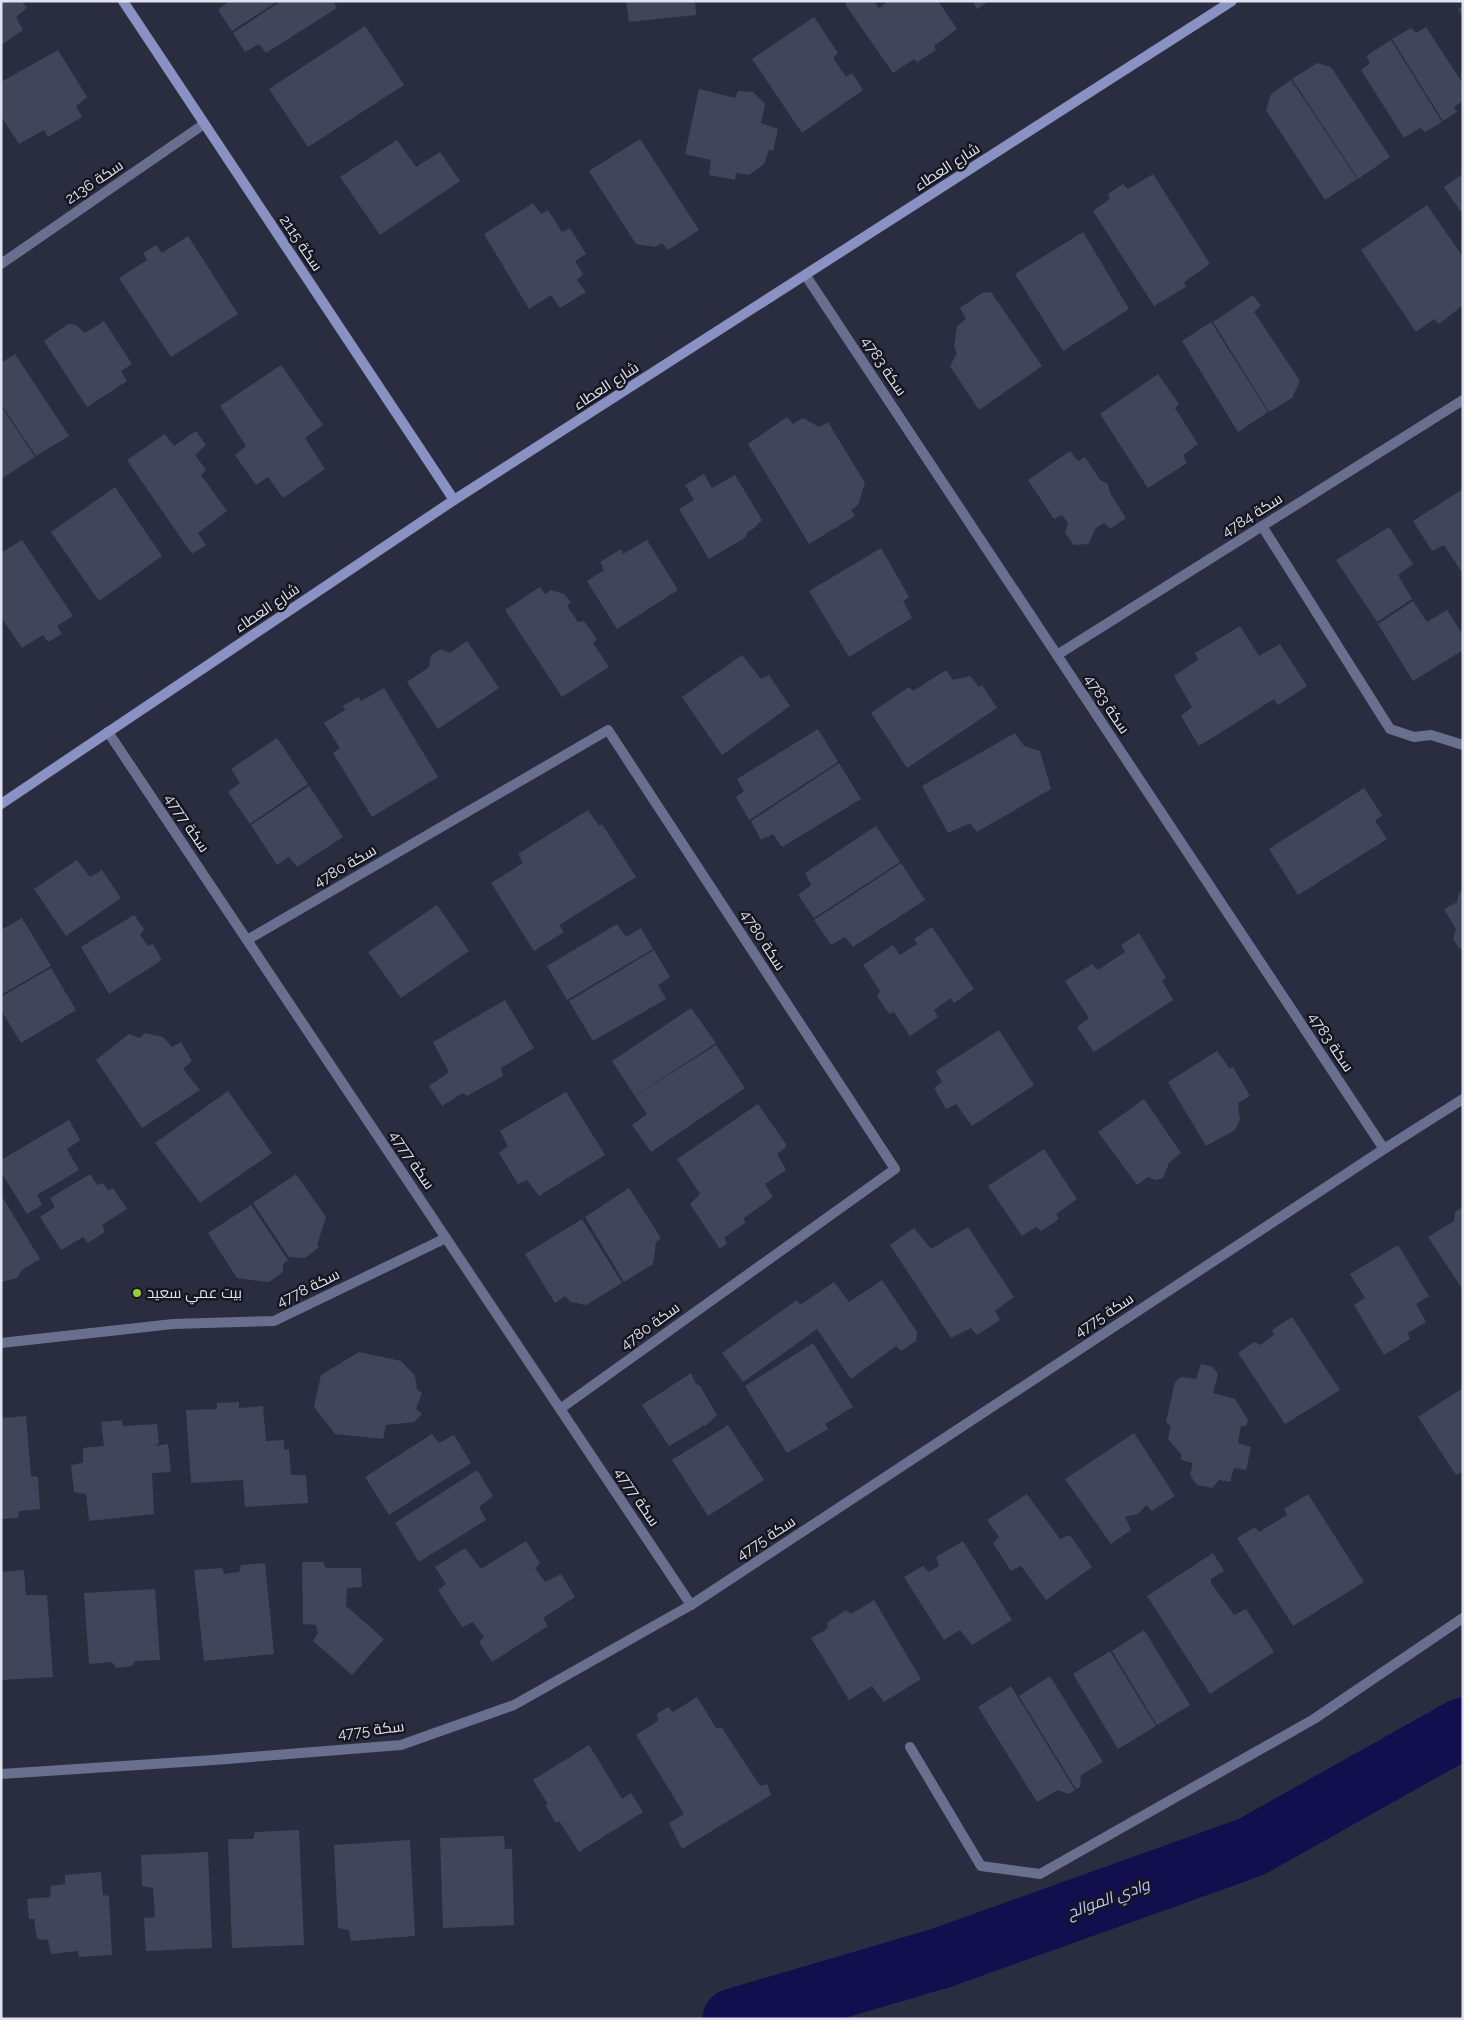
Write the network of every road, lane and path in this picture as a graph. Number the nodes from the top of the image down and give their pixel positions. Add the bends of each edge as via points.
1 (123, 1) edge
2 (1232, 1) edge
3 (204, 124) junction
4 (1, 264) edge
5 (806, 276) junction
6 (1463, 400) edge
7 (454, 500) junction
8 (1262, 526) junction
9 (1057, 655) junction
10 (108, 732) junction
11 (1463, 745) edge
12 (1, 804) edge
13 (247, 940) junction
14 (1463, 1099) edge
15 (1384, 1149) junction
16 (446, 1238) junction
17 (1, 1343) edge
18 (560, 1409) junction
19 (691, 1605) junction
20 (1463, 1618) edge
21 (910, 1747) dead end
22 (1, 1774) edge

1 - 3 street, سكة 2115
2 - 5 street, شارع العطاء
3 - 4 street, سكة 2136
3 - 7 street, سكة 2115
5 - 7 street, شارع العطاء
5 - 9 street, سكة 4783
6 - 8 street, سكة 4784
7 - 10 street, شارع العطاء
8 - 9 street, سكة 4784
8 - 11 street via 1390,729 1414,737 1431,736
9 - 15 street, سكة 4783
10 - 12 street, شارع العطاء
10 - 13 street, سكة 4777
13 - 16 street, سكة 4777
13 - 18 street, سكة 4780 via 608,730 895,1169
14 - 15 street, سكة 4775
15 - 19 street, سكة 4775
16 - 17 street, سكة 4778 via 274,1321 173,1324
16 - 18 street, سكة 4777
18 - 19 street, سكة 4777
19 - 22 street, سكة 4775 via 514,1705 401,1744
20 - 21 street via 1314,1719 1040,1874 981,1866

